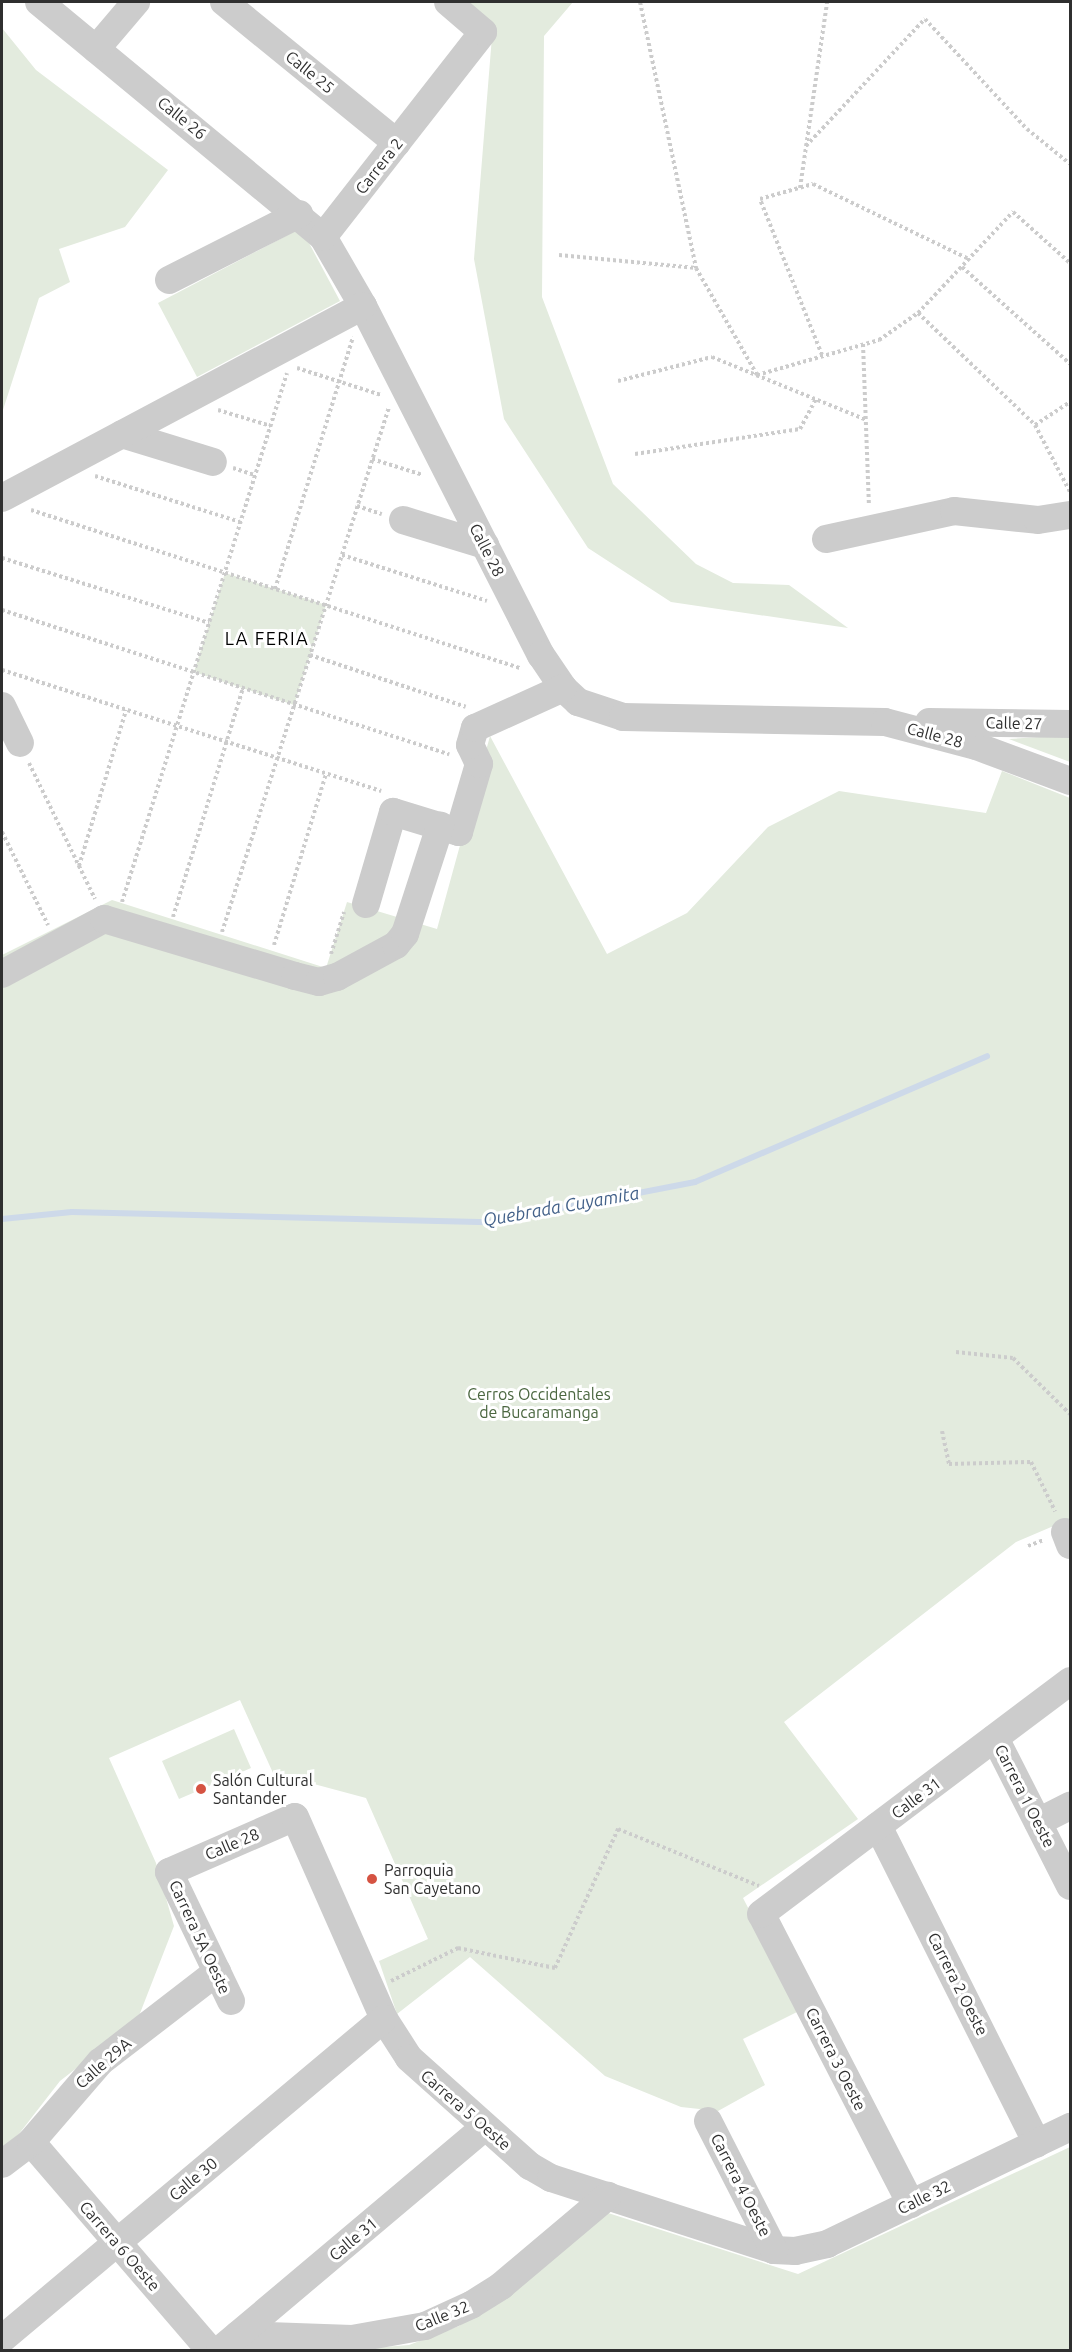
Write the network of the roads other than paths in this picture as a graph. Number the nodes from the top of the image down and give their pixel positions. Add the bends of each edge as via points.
1 (39, 2) edge
2 (136, 2) edge
3 (224, 2) edge
4 (448, 2) edge
5 (96, 49) junction
6 (397, 143) junction
7 (299, 214) junction
8 (323, 237) junction
9 (169, 280) dead end
10 (363, 306) junction
11 (122, 434) junction
12 (213, 462) dead end
13 (12, 503) edge
14 (1071, 515) edge
15 (403, 520) dead end
16 (826, 539) dead end
17 (485, 545) junction
18 (560, 684) junction
19 (2, 706) edge
20 (885, 722) junction
21 (1071, 724) edge
22 (20, 743) road end
23 (1071, 781) edge
24 (440, 826) junction
25 (366, 904) dead end
26 (2, 974) edge
27 (1071, 1681) edge
28 (995, 1738) junction
29 (1071, 1806) edge
30 (296, 1817) joint
31 (1038, 1822) junction
32 (878, 1826) junction
33 (169, 1872) joint
34 (1071, 1886) edge
35 (761, 1914) joint
36 (217, 1972) junction
37 (231, 2001) dead end
38 (384, 2019) junction
39 (708, 2121) dead end
40 (485, 2127) junction
41 (1071, 2127) edge
42 (31, 2142) junction
43 (1037, 2143) junction
44 (2, 2164) edge
45 (608, 2196) junction
46 (911, 2204) junction
47 (117, 2242) junction
48 (774, 2250) junction
49 (2, 2339) edge
50 (229, 2343) edge
51 (210, 2350) edge

1 - 5 street, Calle 26
2 - 5 street
3 - 6 street, Calle 25
4 - 6 street, Carrera 2 via 483,32
5 - 7 street, Calle 26
6 - 8 street, Carrera 2
7 - 8 street, Calle 26
7 - 9 street
8 - 10 street
10 - 11 street
10 - 17 street, Calle 28
11 - 12 street
11 - 13 street via 63,465
14 - 16 street via 1038,520 954,512
15 - 17 street
17 - 18 street, Calle 28
18 - 20 street, Calle 28 via 589,708 623,717
18 - 24 street via 475,728 471,736 479,764 459,832
19 - 22 street
20 - 21 street, Calle 27
20 - 23 street, Calle 28 via 987,749
24 - 25 street via 393,812
24 - 26 street via 414,911 396,945 319,982 110,921
27 - 28 street, Calle 31
28 - 31 street, Carrera 1 Oeste
28 - 32 street, Calle 31
29 - 31 street
30 - 33 street, Calle 28
30 - 38 street, Carrera 5 Oeste
31 - 34 street, Carrera 1 Oeste
32 - 35 street, Calle 31
32 - 43 street, Carrera 2 Oeste
33 - 36 street, Carrera 5A Oeste
35 - 46 street, Carrera 3 Oeste
36 - 37 street, Carrera 5A Oeste
36 - 42 street, Calle 29A via 82,2078
38 - 40 street, Carrera 5 Oeste via 418,2068
38 - 47 street, Calle 30
39 - 48 street, Carrera 4 Oeste
40 - 45 street, Carrera 5 Oeste via 539,2173
40 - 50 street, Calle 31
41 - 43 street, Calle 32
42 - 44 street, Calle 29A
42 - 47 street, Carrera 6 Oeste
43 - 46 street, Calle 32
45 - 48 street, Carrera 5 Oeste
45 - 50 street, Calle 32 via 501,2286 425,2326 352,2339
46 - 48 street, Calle 32 via 827,2244
47 - 49 street, Calle 30
47 - 51 street, Carrera 6 Oeste

